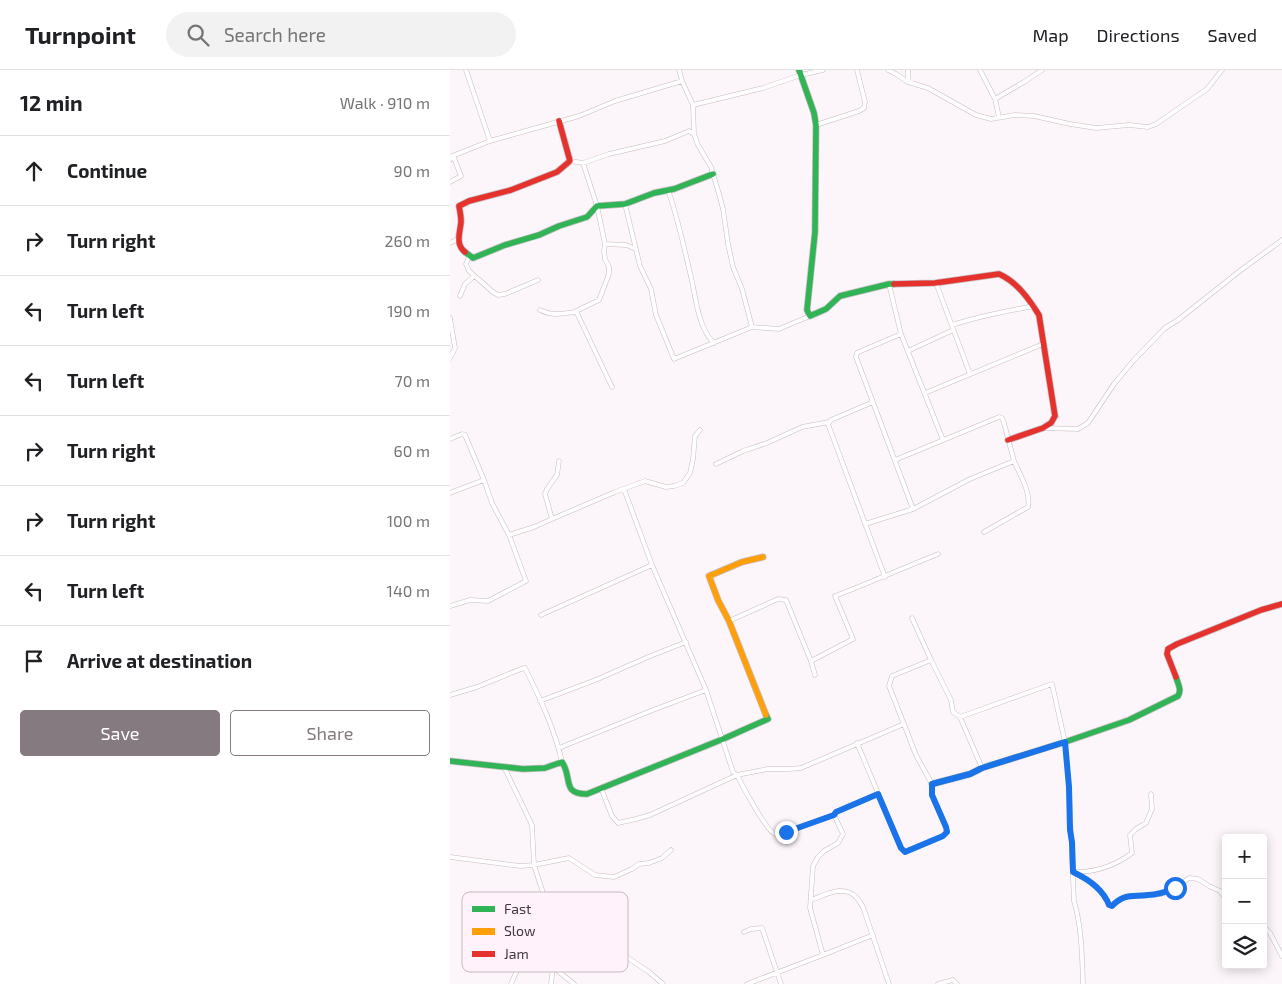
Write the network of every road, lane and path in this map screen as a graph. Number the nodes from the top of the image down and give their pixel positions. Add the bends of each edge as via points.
1 (466, 70) edge
2 (679, 70) edge
3 (823, 70) edge
4 (857, 70) edge
5 (888, 70) edge
6 (908, 70) edge
7 (980, 70) edge
8 (1042, 70) edge
9 (1222, 70) edge
10 (800, 73) edge
11 (682, 81) junction
12 (908, 82) junction
13 (995, 99) junction
14 (692, 105) junction
15 (999, 118) junction
16 (559, 122) junction
17 (816, 125) junction
18 (694, 134) junction
19 (490, 141) junction
20 (450, 158) edge
21 (570, 161) junction
22 (583, 162) junction
23 (713, 174) junction
24 (450, 182) edge
25 (668, 190) junction
26 (625, 204) junction
27 (598, 206) junction
28 (458, 239) junction
29 (1282, 240) edge
30 (450, 243) edge
31 (605, 244) junction
32 (636, 249) junction
33 (470, 255) junction
34 (474, 276) junction
35 (538, 280) dead end
36 (935, 283) junction
37 (889, 284) junction
38 (460, 296) dead end
39 (1034, 306) junction
40 (540, 310) dead end
41 (576, 312) junction
42 (810, 316) junction
43 (450, 318) edge
44 (752, 327) junction
45 (953, 328) junction
46 (901, 334) junction
47 (714, 342) junction
48 (1043, 344) junction
49 (908, 351) junction
50 (450, 358) edge
51 (970, 374) junction
52 (612, 387) dead end
53 (925, 393) junction
54 (873, 402) junction
55 (829, 422) junction
56 (1043, 428) junction
57 (700, 430) dead end
58 (450, 439) edge
59 (943, 440) junction
60 (1008, 440) junction
61 (895, 460) junction
62 (559, 461) dead end
63 (1014, 461) junction
64 (716, 464) dead end
65 (484, 480) junction
66 (624, 489) junction
67 (450, 493) edge
68 (913, 509) junction
69 (552, 519) junction
70 (864, 524) junction
71 (984, 532) dead end
72 (509, 535) junction
73 (938, 554) dead end
74 (763, 556) dead end
75 (652, 565) junction
76 (884, 577) junction
77 (1282, 604) edge
78 (450, 606) edge
79 (541, 615) dead end
80 (912, 618) dead end
81 (729, 621) junction
82 (686, 642) junction
83 (931, 660) junction
84 (811, 661) junction
85 (815, 675) dead end
86 (706, 690) junction
87 (450, 696) edge
88 (540, 701) junction
89 (960, 717) junction
90 (904, 724) junction
91 (723, 739) junction
92 (1065, 742) junction
93 (857, 743) junction
94 (559, 748) junction
95 (450, 760) edge
96 (562, 762) junction
97 (504, 767) junction
98 (982, 768) junction
99 (736, 775) junction
100 (932, 784) junction
101 (601, 788) junction
102 (878, 794) junction
103 (1151, 794) dead end
104 (834, 815) junction
105 (670, 850) dead end
106 (450, 857) edge
107 (534, 865) junction
108 (1073, 872) junction
109 (543, 892) edge
110 (1222, 893) edge
111 (811, 900) junction
112 (1267, 930) edge
113 (744, 932) dead end
114 (873, 935) junction
115 (823, 955) junction
116 (1282, 956) edge
117 (628, 958) edge
118 (516, 972) edge
119 (559, 972) edge
120 (776, 972) junction
121 (511, 984) edge
122 (574, 984) edge
123 (663, 984) edge
124 (748, 984) edge
125 (781, 984) edge
126 (889, 984) edge
127 (938, 984) edge
128 (957, 984) edge
129 (1082, 984) edge

1 - 19 street
2 - 11 street
3 - 10 street
4 - 17 street via 864,108
5 - 12 street
6 - 12 street
7 - 13 street
8 - 13 street
9 - 15 street via 1207,89 1148,127 1096,128 1015,114
10 - 14 street via 763,88
10 - 17 street
11 - 14 street
11 - 16 street via 614,101
12 - 15 street via 928,88 976,115
13 - 15 street
14 - 18 street
16 - 19 street
16 - 21 street
17 - 42 street via 816,232 807,310
18 - 22 street via 689,131 664,141
18 - 23 street
19 - 20 street
20 - 24 street via 454,158 461,176
21 - 22 street
21 - 28 street via 557,172 459,206
22 - 27 street
23 - 25 street
23 - 44 street via 733,267
25 - 26 street
25 - 47 street via 706,336
26 - 27 street
26 - 32 street
27 - 31 street
27 - 33 street via 587,217 473,258
28 - 30 street
28 - 33 street via 462,250
29 - 56 street via 1165,328 1114,384 1088,423 1078,429
31 - 32 street
31 - 41 street via 609,274 599,300
32 - 47 street via 651,289 656,315 674,359
33 - 34 street via 466,264
34 - 35 street via 498,295
34 - 38 street via 465,284
36 - 37 street
36 - 39 street via 1004,275
36 - 45 street
37 - 42 street via 840,296 826,310
37 - 46 street
39 - 45 street via 972,318
39 - 48 street
40 - 41 street via 554,315
41 - 52 street
42 - 44 street via 779,329
43 - 50 street via 454,348
44 - 47 street
45 - 49 street
45 - 51 street
46 - 49 street
46 - 54 street via 857,353
48 - 51 street
48 - 56 street via 1055,416 1051,424
49 - 53 street
51 - 53 street
53 - 59 street
54 - 55 street
54 - 61 street
55 - 64 street via 802,427
55 - 70 street
56 - 60 street
57 - 66 street via 695,436 690,474 683,483 666,487 645,481
58 - 65 street via 465,434
59 - 60 street via 999,418 1002,418
59 - 61 street
60 - 63 street
61 - 68 street
62 - 69 street via 558,476 545,494
63 - 68 street via 970,479
63 - 71 street via 1030,501 1028,508
65 - 67 street
65 - 72 street
66 - 69 street
66 - 75 street
68 - 70 street
69 - 72 street
70 - 76 street
72 - 78 street via 526,581 488,601 470,600
73 - 76 street
74 - 81 street via 710,576
75 - 79 street
75 - 82 street
76 - 84 street via 835,596 853,639
77 - 92 street via 1168,649 1180,688 1178,696 1128,720
80 - 83 street
81 - 84 street via 778,599 786,600
81 - 91 street via 768,719
82 - 86 street
82 - 88 street
83 - 89 street via 952,700 953,712
83 - 90 street via 892,676 889,686
84 - 85 street
86 - 91 street
86 - 94 street
87 - 88 street via 525,668
88 - 94 street
89 - 92 street via 1052,684
89 - 98 street
90 - 93 street
90 - 100 street via 916,756
91 - 99 street
91 - 101 street
92 - 98 street
92 - 108 street
93 - 99 street via 800,768
93 - 102 street
94 - 96 street
95 - 97 street
96 - 97 street via 539,769
96 - 101 street via 574,793 587,794
97 - 107 street via 532,825
98 - 100 street
99 - 101 street via 650,815 618,823
99 - 104 street via 772,833 786,832
100 - 102 street via 932,795 947,832 905,852
102 - 104 street
103 - 108 street via 1152,809 1146,823 1130,835 1132,853 1105,868
104 - 111 street via 843,834 838,843 824,851 812,866
105 - 107 street via 662,858 639,864 614,877 595,875 569,858
106 - 107 street
107 - 109 street
108 - 110 street via 1087,878 1112,906 1123,897 1163,893 1189,878 1198,879
108 - 129 street
111 - 114 street via 837,891 848,891 863,907
111 - 115 street via 810,908
112 - 116 street
113 - 120 street via 762,928
114 - 115 street
114 - 126 street
115 - 120 street
117 - 123 street
118 - 121 street
119 - 122 street
120 - 124 street
120 - 125 street
127 - 128 street via 953,980

